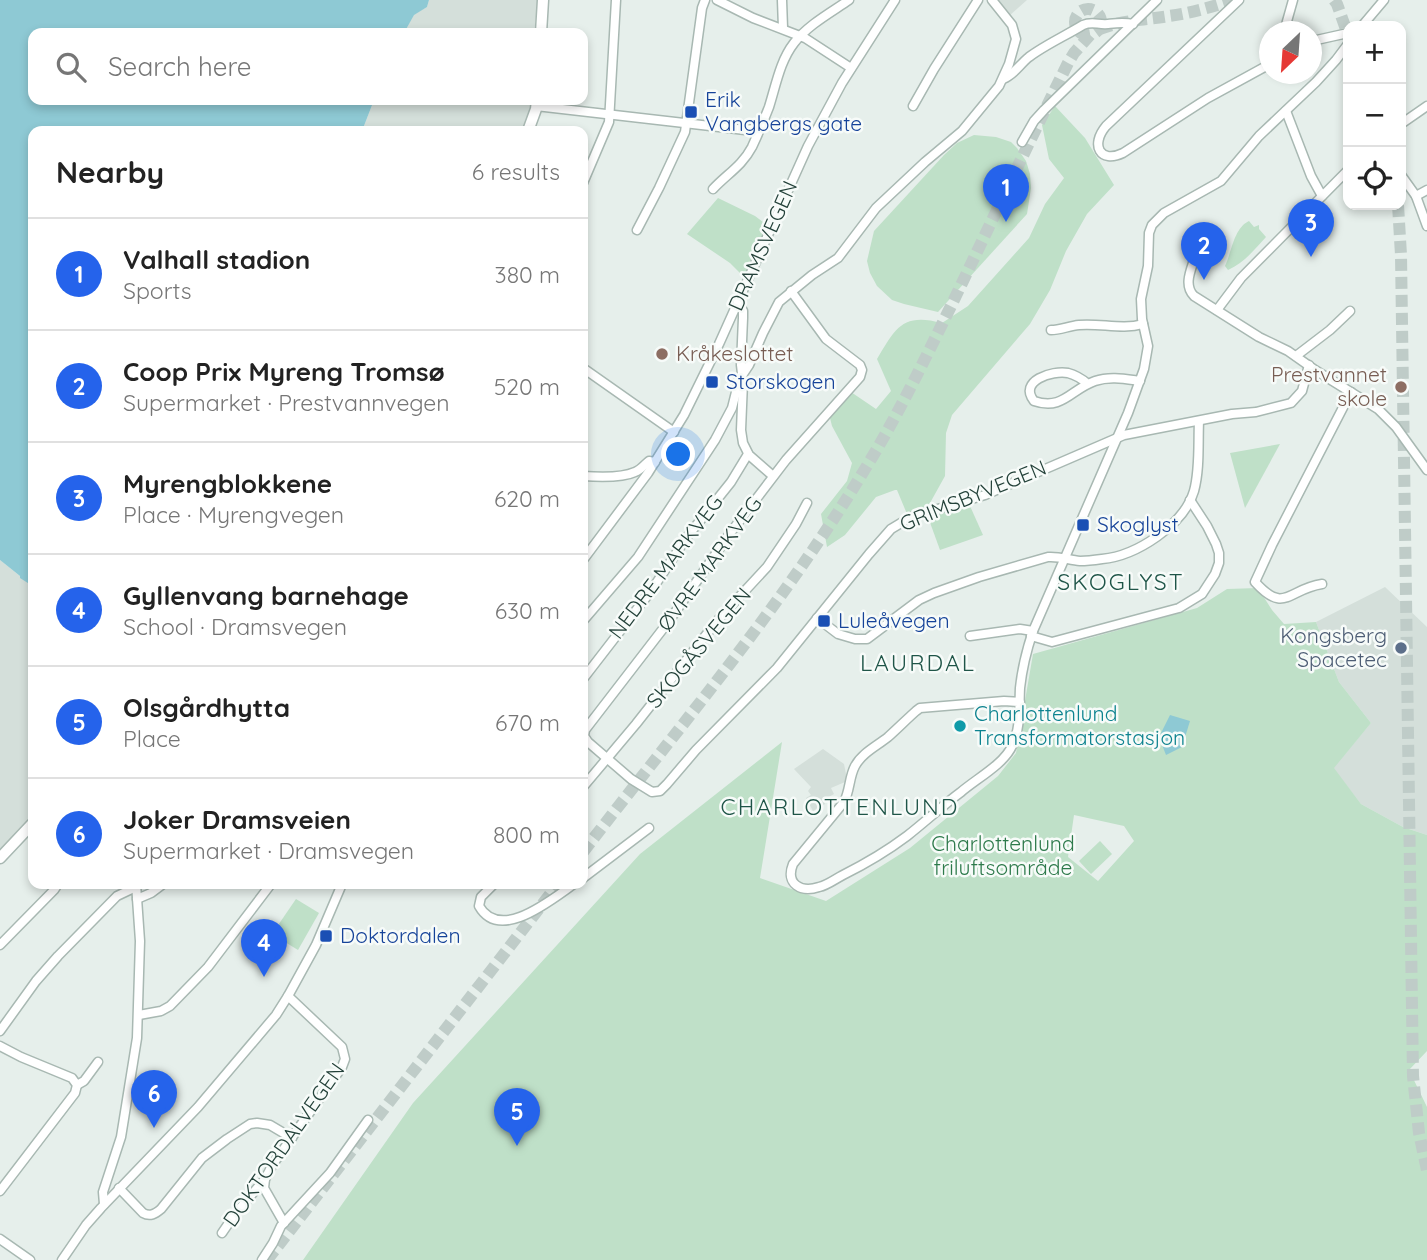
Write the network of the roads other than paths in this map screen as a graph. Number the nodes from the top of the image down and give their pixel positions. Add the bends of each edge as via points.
1 (543, 0) edge
2 (616, 0) edge
3 (705, 0) edge
4 (717, 0) edge
5 (782, 0) edge
6 (849, 0) edge
7 (894, 0) edge
8 (978, 0) edge
9 (992, 0) edge
10 (1157, 0) edge
11 (1239, 0) edge
12 (1293, 0) edge
13 (1384, 0) edge
14 (1287, 21) edge
15 (1366, 21) edge
16 (1133, 24) junction
17 (541, 28) edge
18 (783, 28) junction
19 (1343, 34) edge
20 (800, 36) junction
21 (1322, 39) edge
22 (1343, 50) edge
23 (851, 68) junction
24 (1259, 70) edge
25 (1003, 79) junction
26 (536, 105) edge
27 (550, 105) edge
28 (913, 106) dead end
29 (1427, 106) edge
30 (1286, 111) junction
31 (609, 114) junction
32 (1406, 121) edge
33 (687, 123) junction
34 (761, 125) junction
35 (530, 126) edge
36 (1022, 142) dead end
37 (588, 172) edge
38 (1343, 175) edge
39 (1406, 181) edge
40 (713, 189) dead end
41 (1427, 190) edge
42 (1322, 196) junction
43 (1416, 196) junction
44 (1427, 226) edge
45 (636, 230) dead end
46 (1194, 260) dead end
47 (791, 291) junction
48 (738, 302) junction
49 (1217, 310) junction
50 (1350, 311) dead end
51 (1143, 324) junction
52 (1051, 330) dead end
53 (1296, 356) junction
54 (1309, 365) junction
55 (588, 372) edge
56 (742, 376) junction
57 (1140, 381) junction
58 (1088, 384) junction
59 (1352, 392) junction
60 (1199, 421) junction
61 (674, 432) junction
62 (1117, 438) junction
63 (748, 454) junction
64 (655, 462) junction
65 (1427, 470) edge
66 (588, 476) edge
67 (774, 476) junction
68 (1190, 500) junction
69 (807, 503) dead end
70 (588, 554) edge
71 (1066, 558) junction
72 (1322, 584) dead end
73 (588, 615) edge
74 (817, 618) junction
75 (1032, 634) junction
76 (970, 636) dead end
77 (588, 673) edge
78 (1020, 702) junction
79 (588, 726) edge
80 (588, 743) edge
81 (608, 758) junction
82 (588, 781) edge
83 (28, 828) edge
84 (649, 828) dead end
85 (0, 858) edge
86 (588, 874) edge
87 (55, 889) edge
88 (129, 889) edge
89 (136, 889) edge
90 (156, 889) edge
91 (267, 889) edge
92 (340, 889) edge
93 (489, 889) edge
94 (566, 889) edge
95 (137, 899) junction
96 (0, 945) edge
97 (288, 996) junction
98 (139, 1014) junction
99 (0, 1031) edge
100 (0, 1046) edge
101 (97, 1062) dead end
102 (77, 1085) junction
103 (368, 1120) dead end
104 (292, 1138) junction
105 (265, 1179) junction
106 (119, 1188) junction
107 (0, 1191) edge
108 (104, 1204) junction
109 (284, 1223) junction
110 (222, 1233) dead end
111 (0, 1240) edge
112 (30, 1260) edge
113 (62, 1260) edge
114 (262, 1260) edge

1 - 17 street
2 - 31 street
3 - 33 street
4 - 18 street
5 - 18 street
6 - 20 street
7 - 23 street, DRAMSVEGEN
8 - 28 street
9 - 25 street via 1016,39
10 - 16 street
11 - 24 street via 1106,127 1098,137 1099,149 1109,156 1118,155
12 - 14 street
13 - 15 street
16 - 25 street via 1083,25
16 - 36 street via 1044,110
18 - 20 street
19 - 21 street
20 - 23 street
20 - 34 street via 784,59
22 - 30 street
23 - 48 street, DRAMSVEGEN via 808,146
25 - 47 street via 962,131 876,208 838,258
26 - 35 street
27 - 31 street
29 - 32 street
30 - 42 street
30 - 51 street via 1221,181 1164,213 1152,225
31 - 33 street
31 - 37 street via 607,130
33 - 34 street via 745,130
33 - 45 street
34 - 40 street via 739,167
38 - 42 street
39 - 43 street
41 - 43 street
42 - 49 street via 1241,278
43 - 44 street
46 - 49 street via 1190,292
47 - 56 street via 775,308
47 - 67 street, ØVRE MARKVEG via 822,335 862,370
48 - 56 street via 743,311
48 - 61 street, DRAMSVEGEN
49 - 53 street
50 - 53 street
51 - 52 street
51 - 57 street via 1148,346
53 - 54 street
54 - 59 street
54 - 60 street, GRIMSBYVEGEN via 1302,391 1291,402
55 - 61 street
56 - 63 street via 742,437
56 - 73 street via 727,419 691,478 638,557
57 - 58 street via 1109,378
57 - 62 street
58 - 58 street via 1055,404 1038,403 1030,395 1037,380 1056,372
59 - 65 street via 1387,416
59 - 72 street via 1255,582 1277,599
60 - 62 street, GRIMSBYVEGEN
60 - 68 street via 1197,476
61 - 64 street, DRAMSVEGEN
62 - 71 street
62 - 74 street, GRIMSBYVEGEN via 985,495 897,524
63 - 67 street
63 - 77 street, NEDRE MARKVEG
64 - 66 street via 649,461 633,473
64 - 70 street, DRAMSVEGEN
67 - 79 street, ØVRE MARKVEG
68 - 71 street via 1179,516 1139,548 1104,559
68 - 75 street via 1219,553 1215,574 1202,594 1180,608 1052,642
69 - 81 street, SKOGÅSVEGEN via 767,567 711,627
71 - 74 street via 1048,557 940,591 919,600 867,639 838,634
71 - 75 street
74 - 81 street, GRIMSBYVEGEN via 777,668 660,791 647,790
75 - 76 street via 1020,629
75 - 78 street
78 - 78 street via 1018,727 1003,759 906,836 856,869 820,887 796,886 790,875 793,864 840,807 849,793 856,763 864,754 920,708
80 - 81 street, ØVRE MARKVEG
81 - 82 street, SKOGÅSVEGEN
83 - 85 street
84 - 86 street
87 - 96 street
88 - 99 street via 58,956
89 - 95 street
90 - 95 street
91 - 98 street via 208,967 170,1006
92 - 97 street
93 - 94 street via 479,903 486,915 497,920 529,913
95 - 98 street
97 - 104 street, DOKTORDALVEGEN via 342,1047 345,1059
97 - 106 street via 211,1092
98 - 108 street via 124,1126 103,1192
100 - 102 street via 72,1078
101 - 102 street
102 - 107 street
103 - 109 street via 330,1173
104 - 105 street, DOKTORDALVEGEN
104 - 106 street via 270,1125 250,1124 202,1158 154,1214 143,1213
105 - 109 street via 264,1188
105 - 110 street, DOKTORDALVEGEN
106 - 108 street
108 - 113 street
109 - 114 street
111 - 112 street

